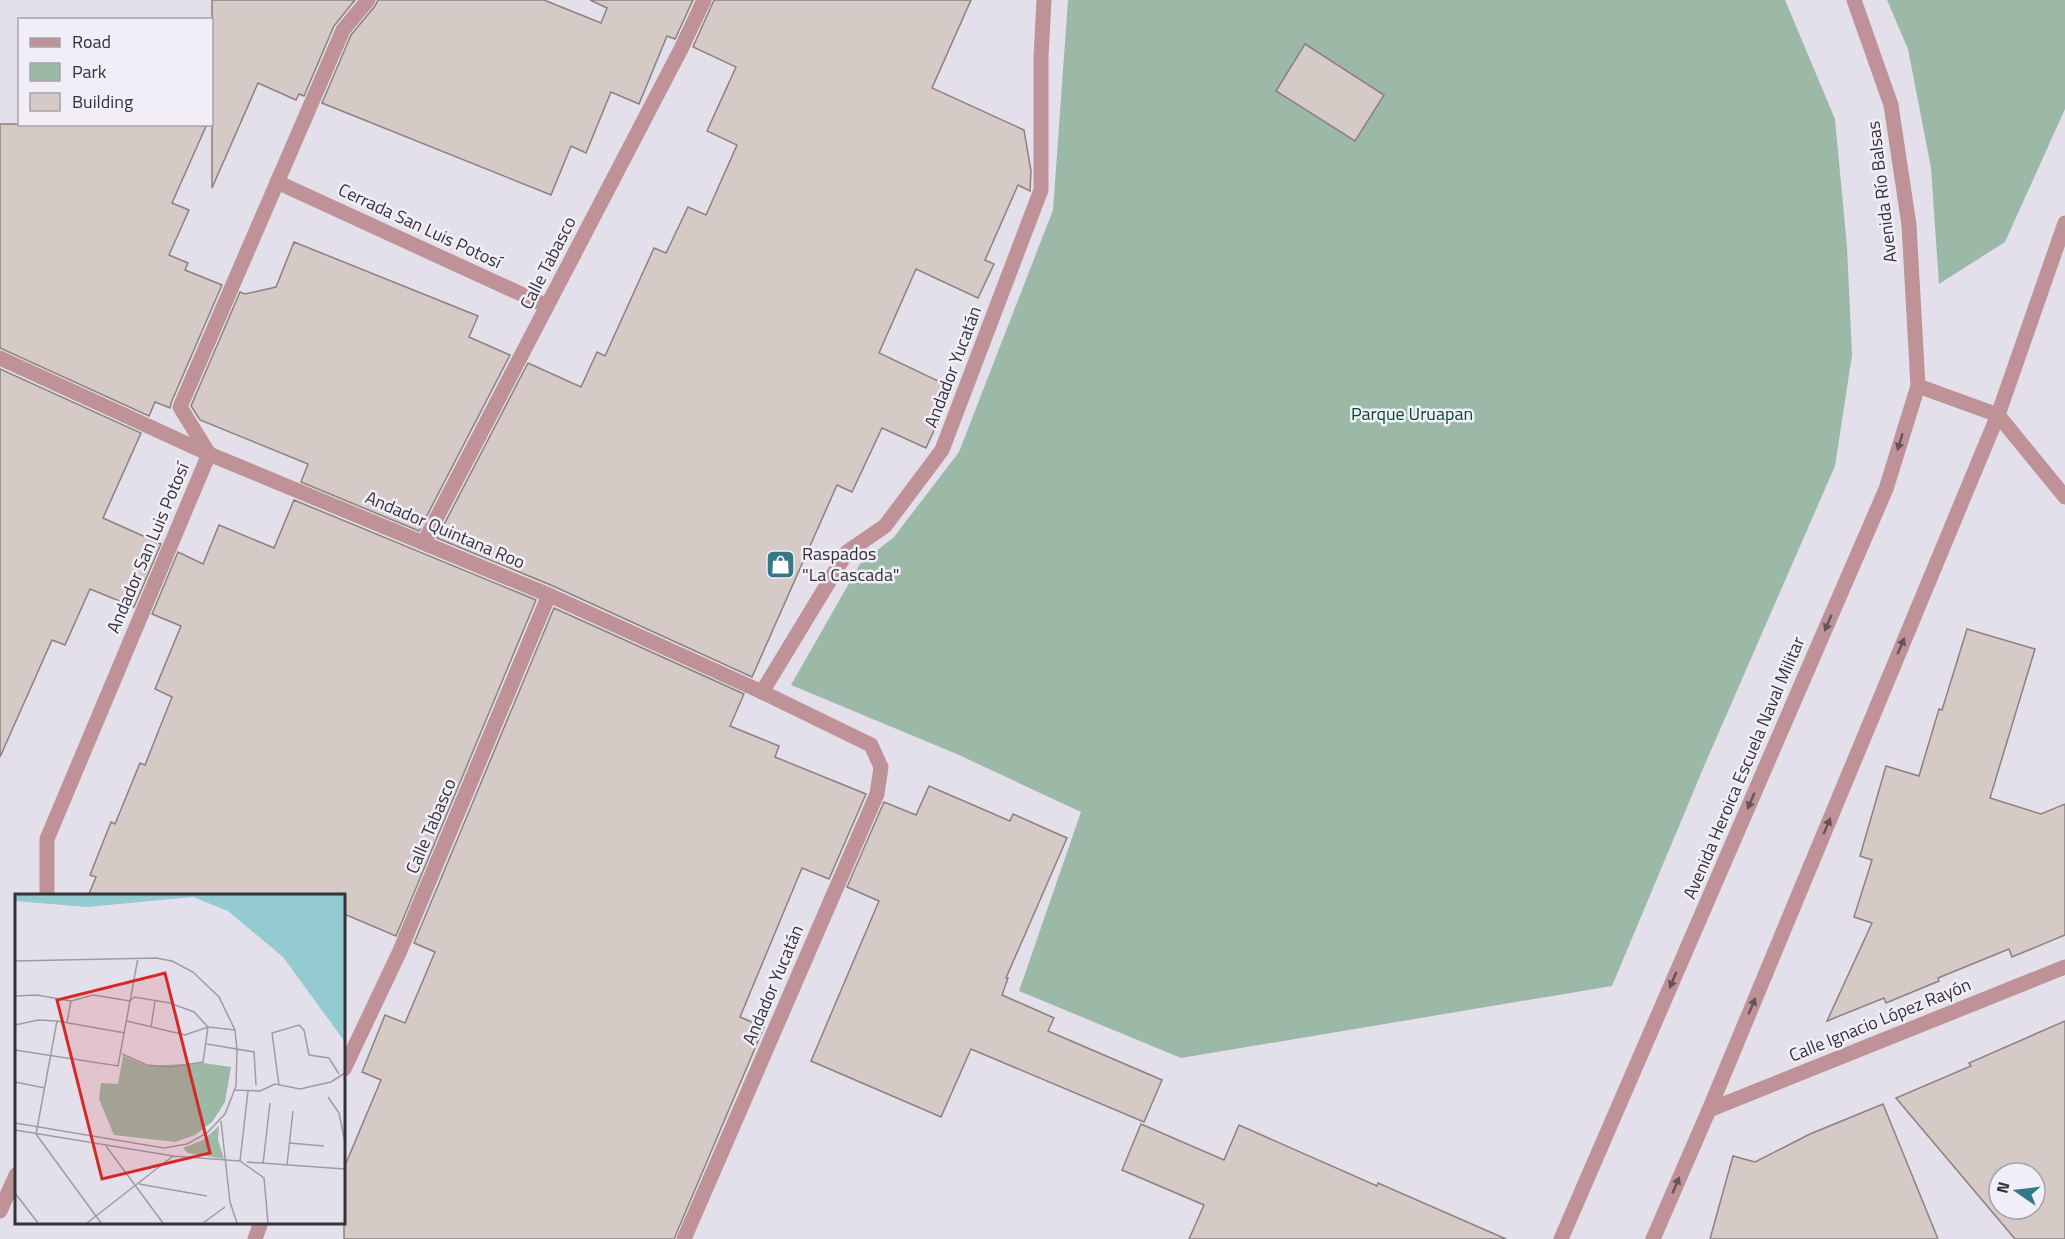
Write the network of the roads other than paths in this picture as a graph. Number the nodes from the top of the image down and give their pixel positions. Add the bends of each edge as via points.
1 (368, 0) edge
2 (704, 0) edge
3 (1044, 0) edge
4 (1854, 0) edge
5 (277, 182) junction
6 (2065, 223) edge
7 (547, 306) junction
8 (0, 358) edge
9 (1918, 386) junction
10 (1998, 414) junction
11 (209, 454) junction
12 (2065, 497) edge
13 (424, 542) junction
14 (549, 595) junction
15 (762, 692) junction
16 (871, 745) joint
17 (47, 894) edge
18 (2065, 967) edge
19 (345, 1067) edge
20 (1708, 1110) junction
21 (15, 1176) edge
22 (0, 1211) edge
23 (260, 1224) edge
24 (255, 1239) edge
25 (684, 1239) edge
26 (1561, 1239) edge
27 (1653, 1239) edge

1 - 5 street, Andador San Luis Potosí via 343,30
2 - 7 street, Calle Tabasco
3 - 15 street, Andador Yucatán via 1041,190 942,450 885,526 847,552
4 - 9 street, Avenida Río Balsas via 1891,105 1909,225
5 - 7 street, Cerrada San Luis Potosí
5 - 11 street, Andador San Luis Potosí via 180,408
6 - 10 street
7 - 13 street, Calle Tabasco
8 - 11 street, Andador Quintana Roo
9 - 10 street
9 -> 26 street, Avenida Heroica Escuela Naval Militar via 1886,489
10 - 12 street
20 -> 10 street
11 - 13 street, Andador Quintana Roo
11 - 17 street, Andador San Luis Potosí via 47,839
13 - 14 street, Andador Quintana Roo
14 - 15 street, Andador Quintana Roo
14 - 19 street, Calle Tabasco via 399,953
15 - 16 street, Andador Quintana Roo
16 - 25 street, Andador Yucatán via 881,767 877,794
18 - 20 street, Calle Ignacio López Rayón
27 -> 20 street
21 - 22 street
23 - 24 street

